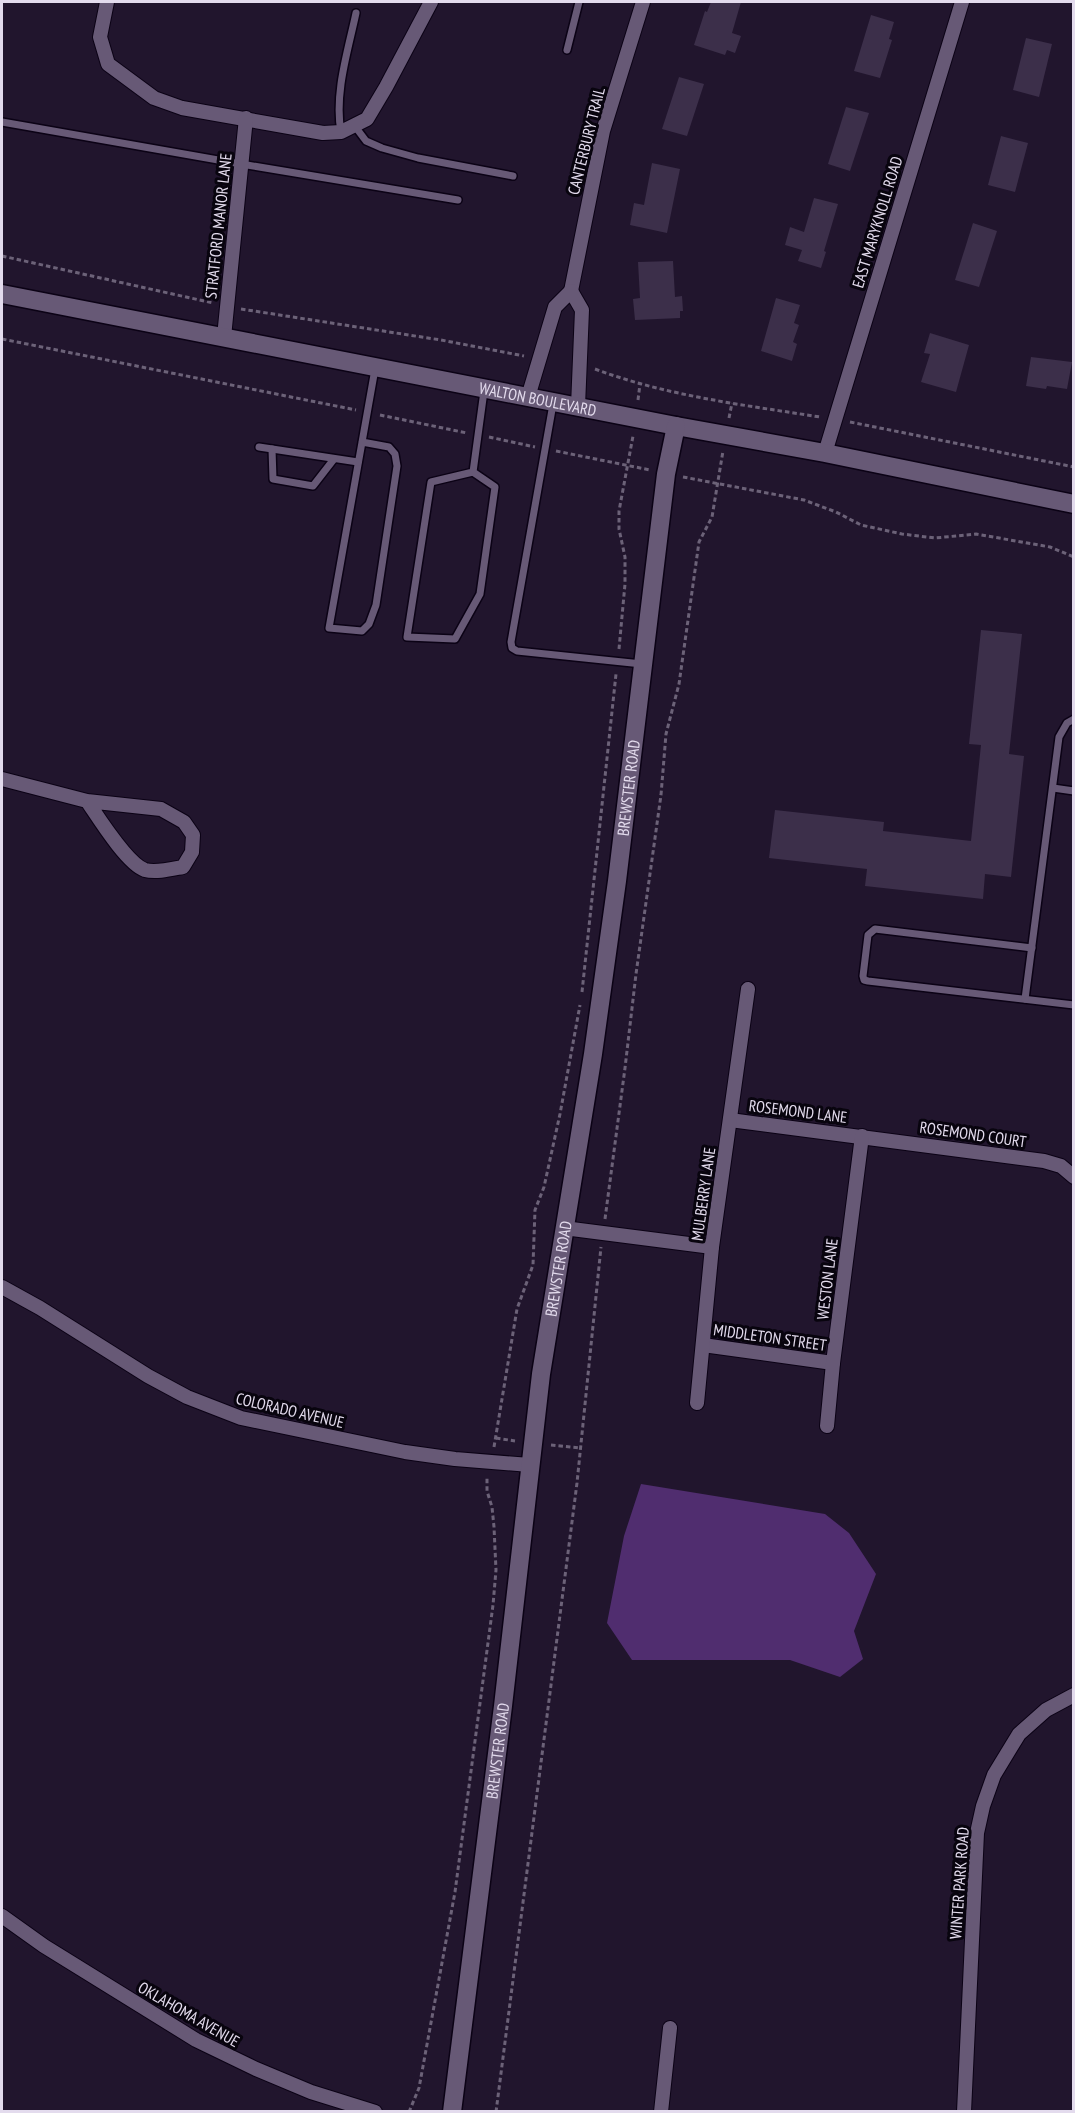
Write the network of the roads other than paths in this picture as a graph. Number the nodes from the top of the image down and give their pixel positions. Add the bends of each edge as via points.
1 (107, 2) edge
2 (431, 2) edge
3 (579, 2) edge
4 (643, 2) edge
5 (962, 2) edge
6 (356, 13) dead end
7 (567, 50) dead end
8 (246, 118) junction
9 (2, 122) edge
10 (354, 124) junction
11 (341, 132) junction
12 (241, 164) junction
13 (513, 176) dead end
14 (458, 200) dead end
15 (572, 291) junction
16 (2, 294) edge
17 (224, 337) junction
18 (375, 367) junction
19 (485, 388) junction
20 (528, 397) junction
21 (553, 402) junction
22 (578, 406) junction
23 (676, 426) junction
24 (362, 441) junction
25 (260, 447) dead end
26 (272, 449) junction
27 (825, 453) junction
28 (334, 459) junction
29 (358, 462) junction
30 (473, 472) junction
31 (1074, 504) edge
32 (644, 664) junction
33 (1074, 719) edge
34 (2, 779) edge
35 (1053, 788) junction
36 (1074, 791) edge
37 (87, 801) junction
38 (1032, 948) junction
39 (748, 989) dead end
40 (1025, 999) junction
41 (1074, 1005) edge
42 (730, 1120) junction
43 (862, 1136) junction
44 (1074, 1178) edge
45 (564, 1228) junction
46 (712, 1247) junction
47 (2, 1287) edge
48 (703, 1345) junction
49 (833, 1363) junction
50 (697, 1403) dead end
51 (827, 1426) dead end
52 (530, 1465) junction
53 (1074, 1695) edge
54 (2, 1916) edge
55 (670, 2028) dead end
56 (375, 2112) edge
57 (452, 2112) edge
58 (661, 2112) edge
59 (964, 2112) edge

1 - 8 street via 99,37 108,64 154,98 182,108
2 - 10 street via 367,118
3 - 7 lane
4 - 15 street, CANTERBURY TRAIL via 603,131
5 - 27 street, EAST MARYKNOLL ROAD
6 - 11 lane via 340,86
8 - 11 street via 322,133
8 - 12 street, STRATFORD MANOR LANE
9 - 12 lane
10 - 11 street
10 - 13 lane via 366,141 382,148
12 - 14 lane
12 - 17 street, STRATFORD MANOR LANE
15 - 20 street via 555,307
15 - 22 street, CANTERBURY TRAIL via 582,310
16 - 17 street, WALTON BOULEVARD
17 - 18 street, WALTON BOULEVARD
18 - 19 street, WALTON BOULEVARD
18 - 24 lane
19 - 20 street, WALTON BOULEVARD
19 - 30 lane
20 - 21 street, WALTON BOULEVARD
21 - 22 street, WALTON BOULEVARD
21 - 32 lane via 512,648
22 - 23 street, WALTON BOULEVARD
23 - 27 street, WALTON BOULEVARD
23 - 32 street, BREWSTER ROAD via 666,474
24 - 29 lane
24 - 29 lane via 389,447 397,466 376,605 362,631 329,628
25 - 26 lane
26 - 28 lane
26 - 28 lane via 273,479 313,486
27 - 31 street, WALTON BOULEVARD
28 - 29 lane
30 - 30 lane via 430,482 407,637 455,639 480,594 495,487
32 - 45 street, BREWSTER ROAD via 595,1042
33 - 35 lane via 1059,737
34 - 37 street
35 - 36 lane
35 - 38 lane
37 - 37 street via 107,832 144,870 183,867 192,852 193,835 184,822 161,808
38 - 40 lane
38 - 40 lane via 875,929 868,935 864,980
39 - 42 street, MULBERRY LANE
40 - 41 lane
42 - 43 street, ROSEMOND LANE
42 - 46 street, MULBERRY LANE
43 - 44 street, ROSEMOND COURT via 1044,1161 1061,1166
43 - 49 street, WESTON LANE
45 - 46 street
45 - 52 street, BREWSTER ROAD
46 - 48 street, MULBERRY LANE
47 - 52 street, COLORADO AVENUE via 177,1392 241,1418 405,1452
48 - 49 street, MIDDLETON STREET
48 - 50 street, MULBERRY LANE
49 - 51 street, WESTON LANE
52 - 57 street, BREWSTER ROAD
53 - 59 street, WINTER PARK ROAD via 1047,1710 1019,1734 994,1775 983,1806 977,1833
54 - 56 street, OKLAHOMA AVENUE via 195,2040 311,2092
55 - 58 street

